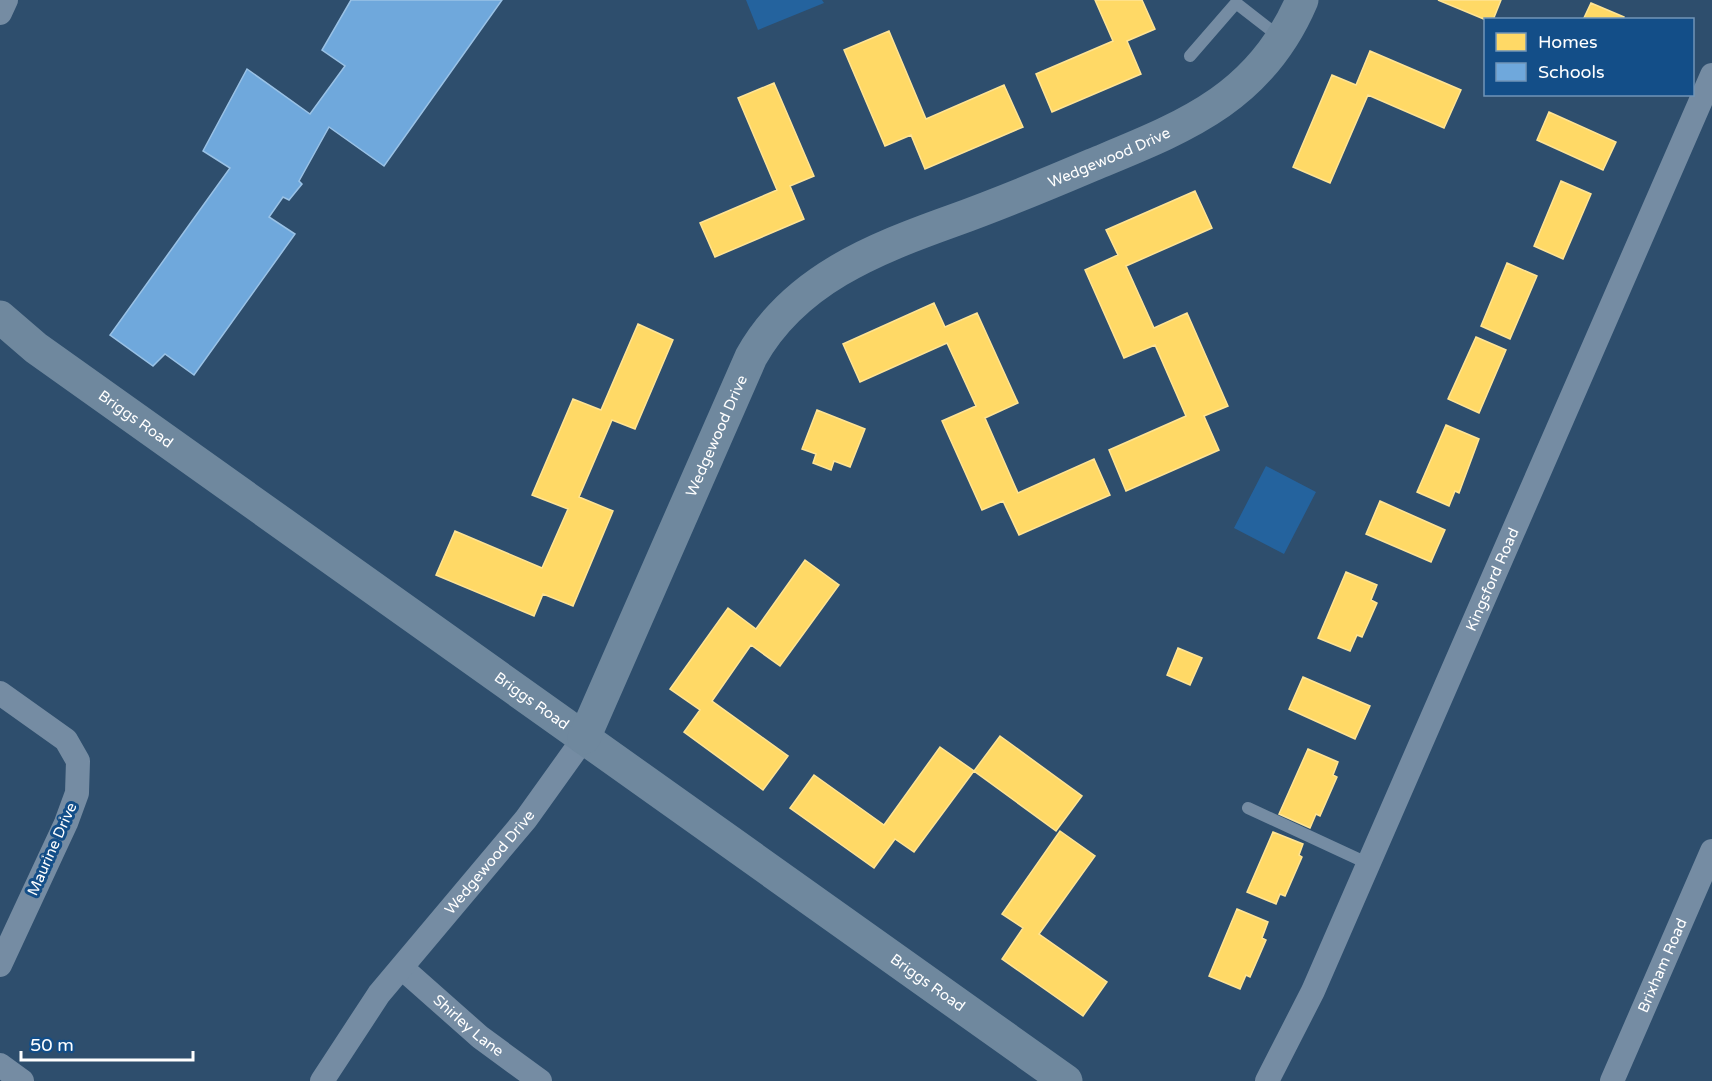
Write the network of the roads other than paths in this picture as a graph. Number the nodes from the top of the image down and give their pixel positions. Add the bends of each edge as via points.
1 (6, 0) edge
2 (1302, 0) edge
3 (0, 14) edge
4 (1282, 39) junction
5 (1190, 56) dead end
6 (1712, 75) edge
7 (0, 317) edge
8 (0, 693) edge
9 (584, 738) junction
10 (1248, 808) dead end
11 (1712, 851) edge
12 (1369, 864) junction
13 (0, 965) edge
14 (402, 968) junction
15 (0, 1065) edge
16 (22, 1081) edge
17 (322, 1081) edge
18 (540, 1081) edge
19 (1066, 1081) edge
20 (1267, 1081) edge
21 (1612, 1081) edge

1 - 3 street
2 - 4 street, Wedgewood Drive
4 - 5 lane via 1236,3
4 - 9 street, Wedgewood Drive via 1258,70 1229,97 1185,125 1052,182 885,245 829,275 790,307 751,357
6 - 12 street, Kingsford Road
7 - 9 street, Briggs Road via 36,348
8 - 13 street, Maurine Drive via 66,740 78,761 77,793 66,823
9 - 14 street, Wedgewood Drive via 526,819
9 - 19 street, Briggs Road
10 - 12 lane
11 - 21 street, Brixham Road
12 - 20 street, Kingsford Road via 1314,991
14 - 17 street, Wedgewood Drive
14 - 18 street, Shirley Lane via 480,1037
15 - 16 street

